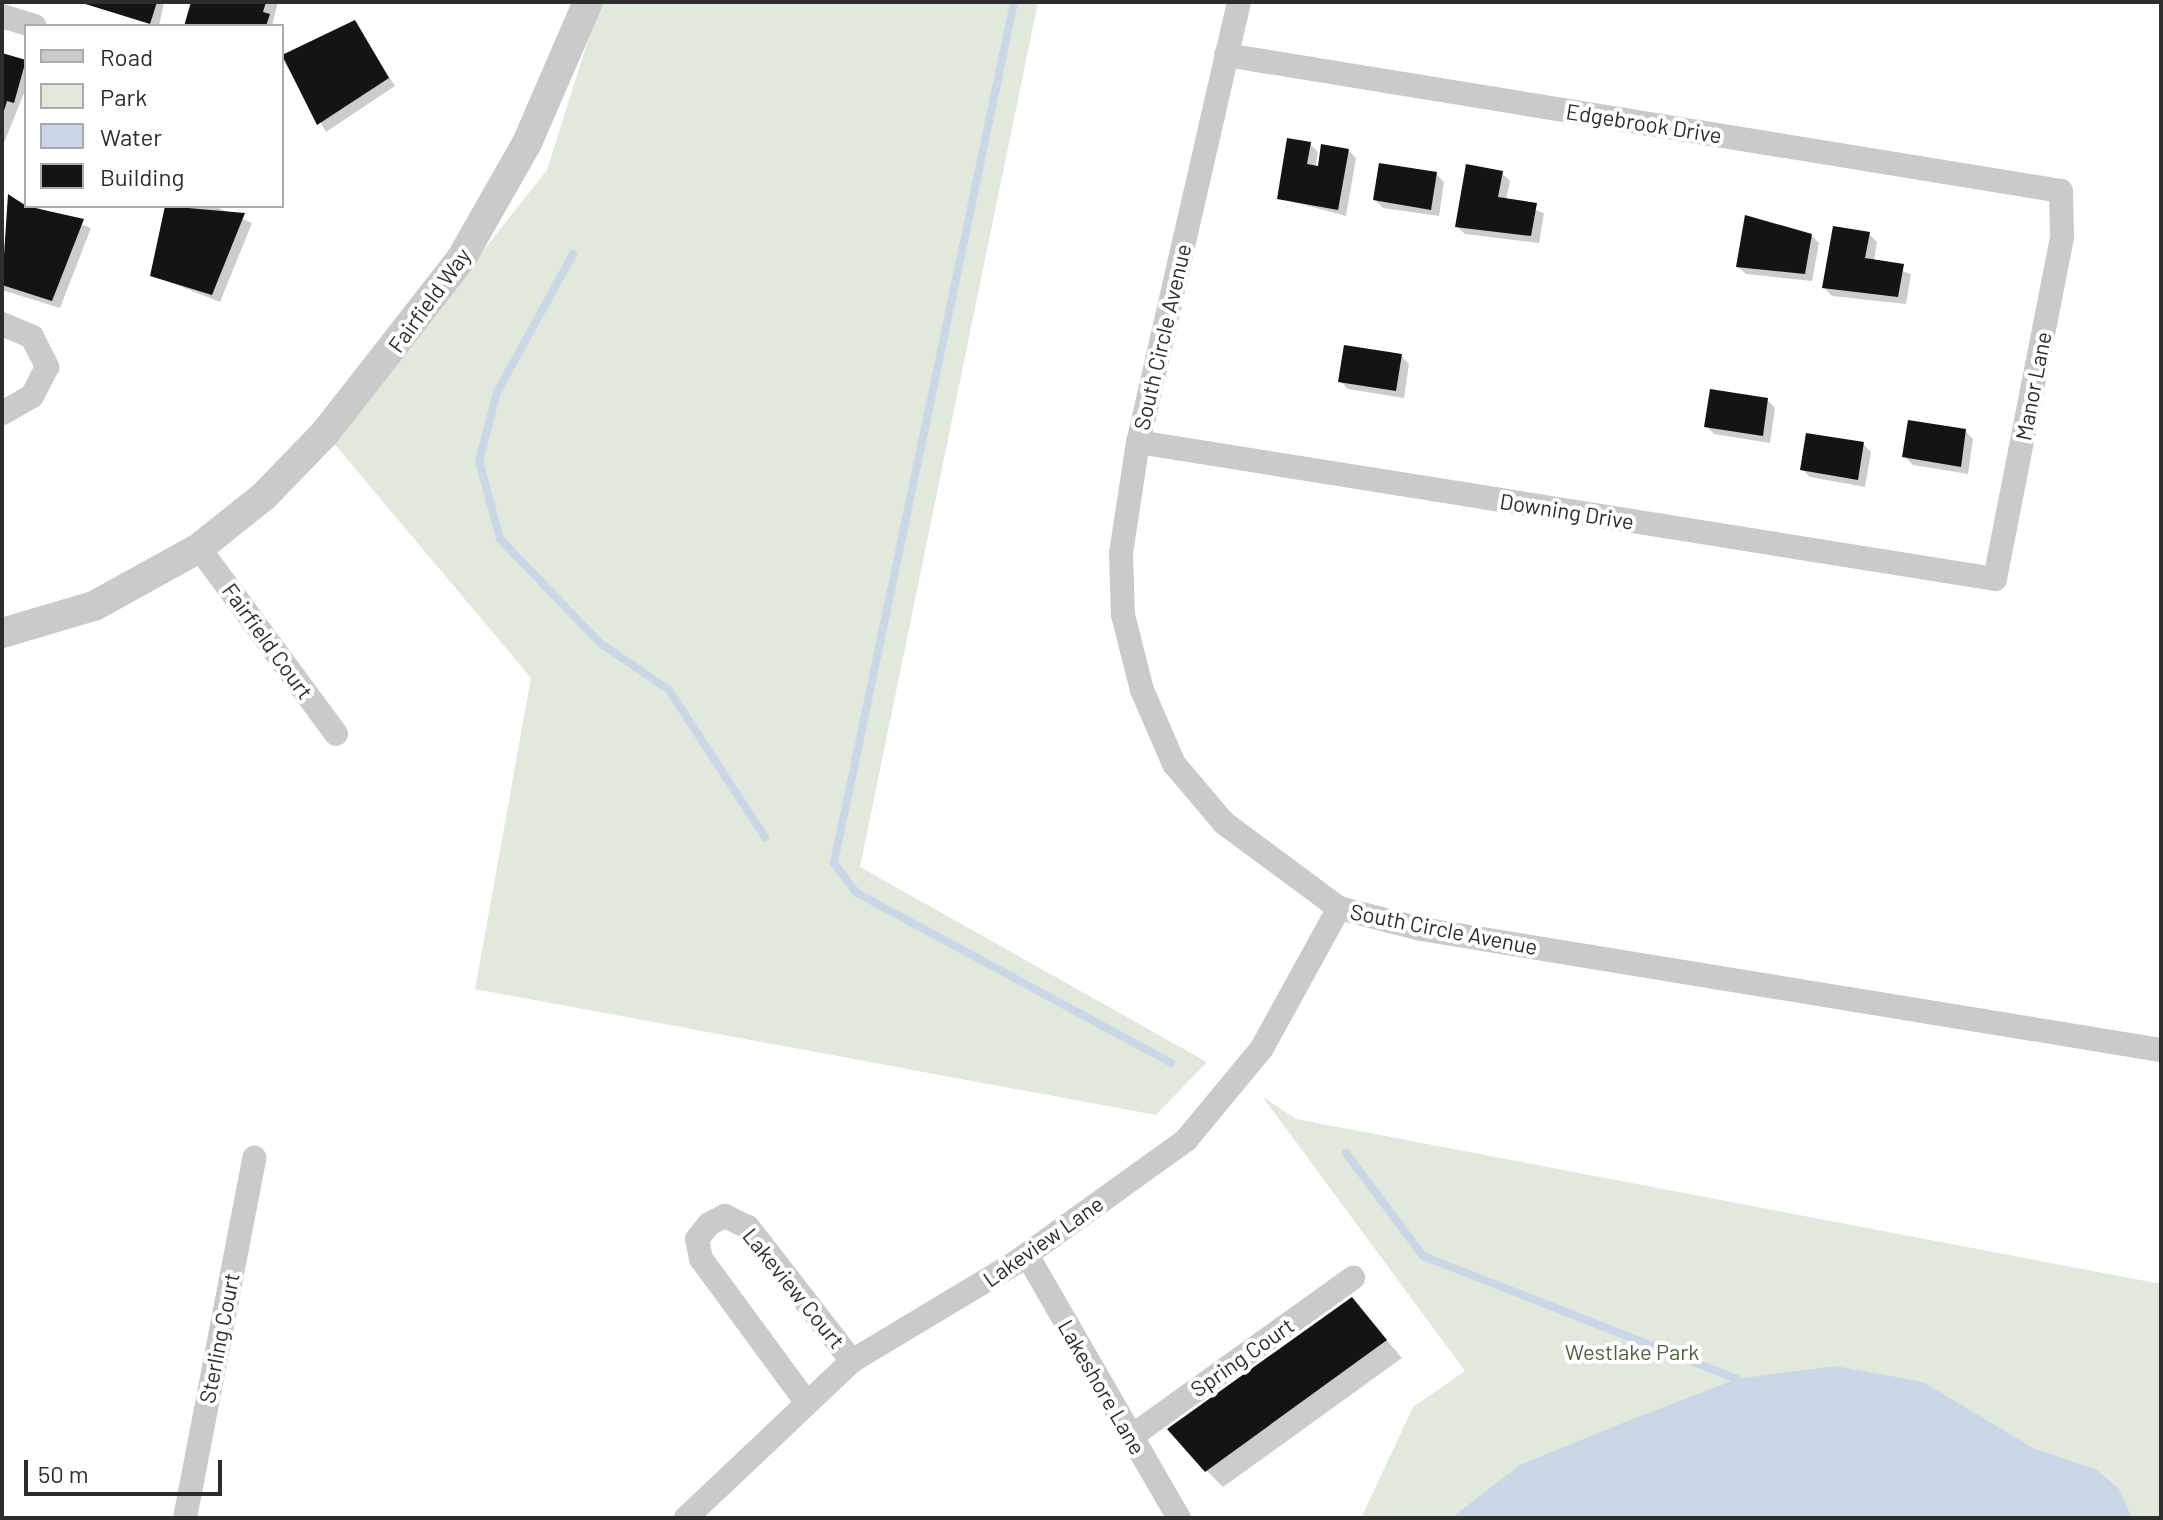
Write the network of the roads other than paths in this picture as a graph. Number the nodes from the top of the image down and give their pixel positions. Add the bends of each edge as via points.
1 (588, 2) edge
2 (1239, 2) edge
3 (2, 16) edge
4 (28, 24) edge
5 (1226, 55) junction
6 (2061, 191) joint
7 (2, 324) edge
8 (2, 413) edge
9 (1138, 442) junction
10 (199, 548) junction
11 (1995, 579) joint
12 (2, 633) edge
13 (336, 734) dead end
14 (1339, 908) junction
15 (2161, 1050) edge
16 (254, 1158) dead end
17 (1027, 1255) junction
18 (1353, 1278) dead end
19 (852, 1361) junction
20 (804, 1399) junction
21 (1132, 1436) junction
22 (185, 1518) edge
23 (686, 1518) edge
24 (1179, 1518) edge

1 - 10 street, Fairfield Way via 527,143 419,318 284,475
2 - 5 street, South Circle Avenue
3 - 4 street
5 - 6 street, Edgebrook Drive
5 - 9 street, South Circle Avenue
6 - 11 street, Manor Lane via 2062,236
7 - 8 street via 32,337 47,367 32,396
9 - 11 street, Downing Drive
9 - 14 street, South Circle Avenue via 1121,553 1123,615 1142,690 1174,764 1224,823
10 - 12 street, Fairfield Way via 94,606
10 - 13 street, Fairfield Court
14 - 15 street, South Circle Avenue via 1421,929
14 - 17 street, Lakeview Lane via 1262,1048 1186,1140
16 - 22 street, Sterling Court
17 - 19 street, Lakeview Lane
17 - 21 street, Lakeshore Lane
18 - 21 street, Spring Court
19 - 20 street, Lakeview Lane
19 - 20 street, Lakeview Court via 748,1227 725,1216 709,1224 697,1239 701,1259
20 - 23 street, Lakeview Lane
21 - 24 street, Lakeshore Lane

